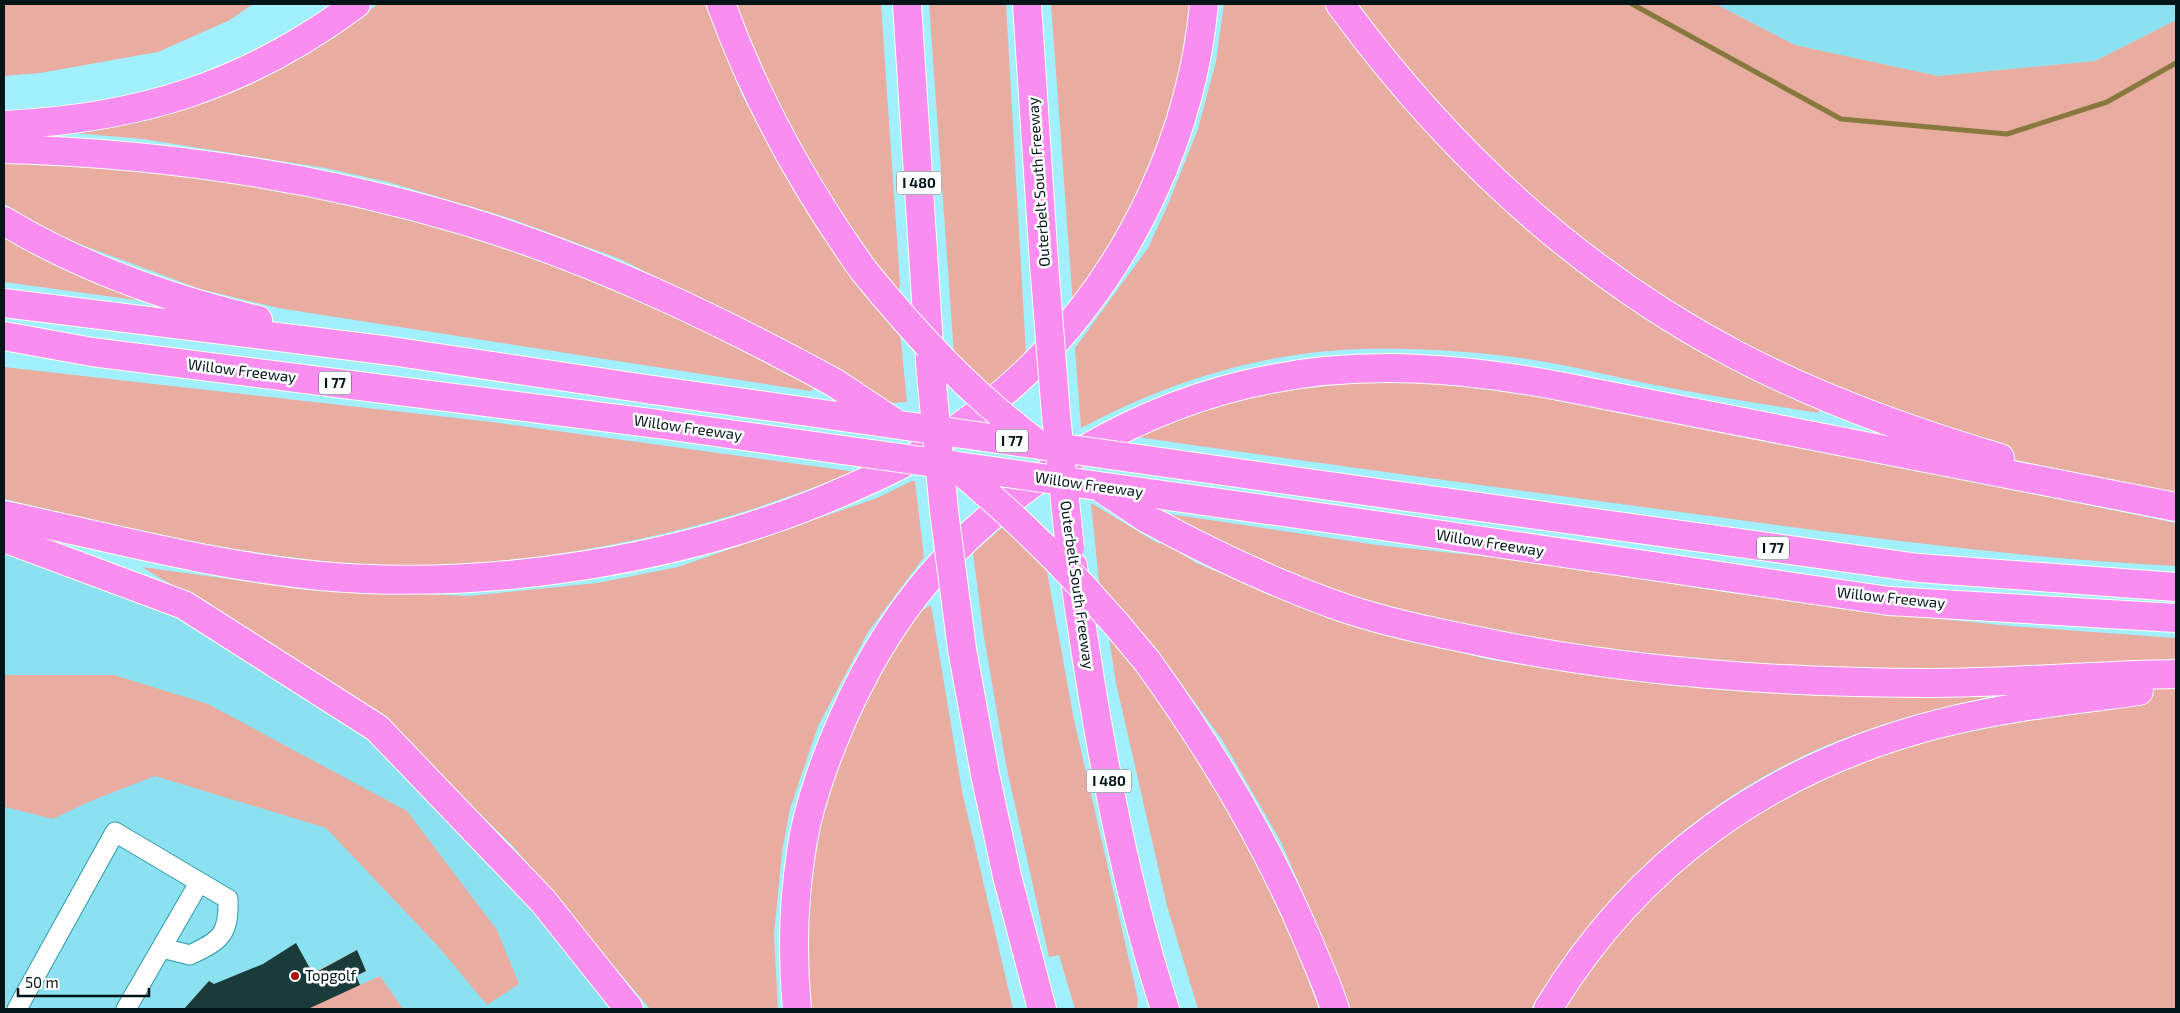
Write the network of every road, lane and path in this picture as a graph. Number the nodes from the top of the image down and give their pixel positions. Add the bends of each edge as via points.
1 (356, 4) edge
2 (721, 4) edge
3 (907, 4) edge
4 (1027, 4) edge
5 (1204, 4) edge
6 (1340, 4) edge
7 (4, 125) edge
8 (4, 150) edge
9 (4, 221) edge
10 (4, 303) edge
11 (4, 336) edge
12 (4, 350) edge
13 (391, 351) junction
14 (92, 352) junction
15 (2133, 498) junction
16 (2176, 507) edge
17 (4, 515) edge
18 (4, 538) edge
19 (2176, 587) edge
20 (2176, 618) edge
21 (2176, 674) edge
22 (2176, 686) edge
23 (199, 883) junction
24 (162, 948) junction
25 (17, 1009) edge
26 (126, 1009) edge
27 (629, 1009) edge
28 (797, 1009) edge
29 (1042, 1009) edge
30 (1165, 1009) edge
31 (1335, 1009) edge
32 (1548, 1009) edge

1 - 7 highway via 281,54 199,90 134,110
2 - 21 highway, bridge via 743,60 794,166 827,220 909,326 1001,416 1077,472 1146,518 1243,569 1345,608 1413,628 1549,655 1742,677 1935,683
3 - 29 highway, I 480, bridge via 930,362 945,521 962,649 1007,876
4 - 30 highway, Outerbelt South Freeway / I 480, bridge via 1056,415 1070,548 1092,695 1110,785 1135,900
5 - 17 highway via 1195,68 1169,155 1144,211 1083,308 1033,365 964,423 920,454 818,502 690,543 597,563 503,575 429,579 320,576 228,563
6 - 15 highway via 1405,88 1476,164 1578,253 1686,328 1794,384 1851,408 1964,447
8 - 31 highway, bridge via 73,151 248,170 410,205 528,242 619,277 759,342 835,383 946,460 988,494 1084,587 1147,661 1212,754 1247,813 1295,910
9 - 13 highway via 82,263 186,300
10 - 13 highway, I 77
11 - 14 highway, Willow Freeway / I 77
12 - 14 highway
13 - 19 highway, I 77, bridge via 1919,568
14 - 20 highway, Willow Freeway / I 77, bridge via 658,424 1889,601
15 - 16 highway
15 - 28 highway via 1550,384 1416,367 1321,372 1245,385 1170,408 1089,446 982,526 931,577 896,622 865,671 819,777 801,850 793,922
18 - 27 highway via 184,605 377,728 543,901
22 - 32 highway via 2026,706 1937,725 1880,741 1814,767 1771,790 1689,845 1642,887 1567,977
23 - 24 lane
23 - 24 lane via 228,899 229,921 215,943 190,955
23 - 25 lane via 114,832
24 - 26 lane

